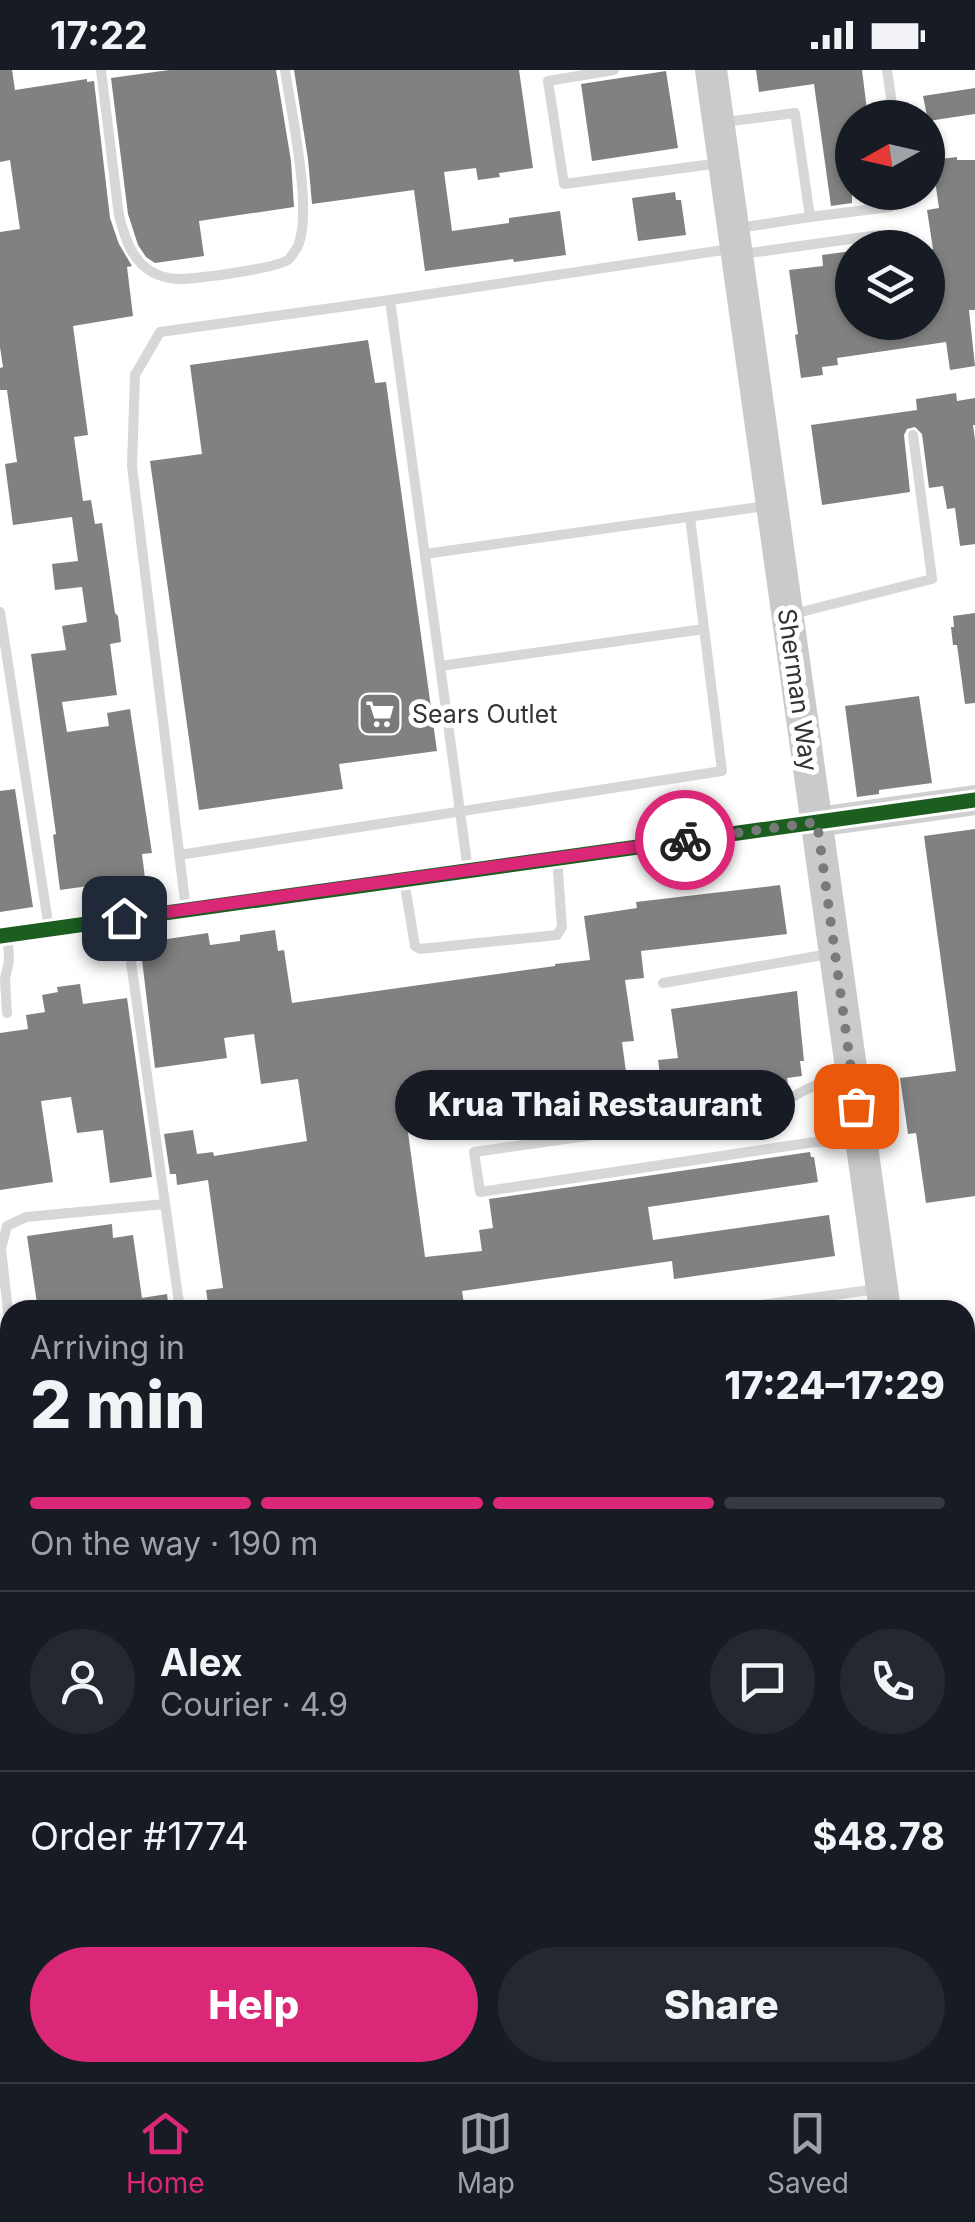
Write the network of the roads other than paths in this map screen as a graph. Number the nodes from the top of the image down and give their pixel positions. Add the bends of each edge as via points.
1 (101, 70) edge
2 (286, 70) edge
3 (614, 70) edge
4 (711, 70) edge
5 (888, 70) edge
6 (892, 100) edge
7 (718, 123) junction
8 (724, 162) junction
9 (866, 210) edge
10 (810, 217) junction
11 (835, 238) edge
12 (735, 244) junction
13 (390, 300) junction
14 (912, 434) dead end
15 (772, 505) junction
16 (690, 517) junction
17 (425, 554) junction
18 (0, 612) edge
19 (788, 616) junction
20 (704, 629) junction
21 (440, 666) junction
22 (975, 800) edge
23 (460, 811) junction
24 (817, 822) junction
25 (179, 856) junction
26 (558, 858) junction
27 (468, 870) junction
28 (404, 879) junction
29 (186, 910) junction
30 (124, 918) junction
31 (50, 929) junction
32 (4, 935) edge
33 (835, 953) junction
34 (662, 983) dead end
35 (7, 1012) dead end
36 (851, 1069) junction
37 (862, 1144) junction
38 (165, 1204) junction
39 (884, 1299) edge
40 (6, 1300) edge
41 (179, 1300) edge

1 - 2 lane via 123,230 137,261 172,279 274,265 298,248 303,203
3 - 8 lane via 548,81 564,184
4 - 7 main road, Sherman Way
5 - 6 lane
7 - 8 main road, Sherman Way
7 - 10 lane via 795,113
8 - 12 main road, Sherman Way
9 - 10 lane
10 - 12 lane
11 - 12 lane
12 - 13 lane
12 - 15 main road, Sherman Way
13 - 17 lane
13 - 25 lane via 160,332 135,375 132,466
14 - 19 lane via 932,579
15 - 16 lane
15 - 19 main road, Sherman Way
16 - 17 lane
16 - 20 lane
17 - 21 lane
18 - 31 lane
19 - 24 main road, Sherman Way
20 - 21 lane
20 - 23 lane via 722,771
21 - 23 lane
22 - 24 street
23 - 25 lane
23 - 27 lane
24 - 26 street
24 - 33 main road, Sherman Way
25 - 29 lane
26 - 27 street
26 - 28 lane via 557,935 420,949
27 - 28 street
28 - 29 street
29 - 30 street
30 - 31 street
30 - 38 lane
31 - 32 street
32 - 35 lane
33 - 34 lane
33 - 36 main road, Sherman Way
36 - 37 main road, Sherman Way
36 - 37 lane via 770,1110 474,1152 480,1192 815,1142
37 - 39 main road, Sherman Way
38 - 40 lane via 26,1217 7,1226 0,1249
38 - 41 lane

